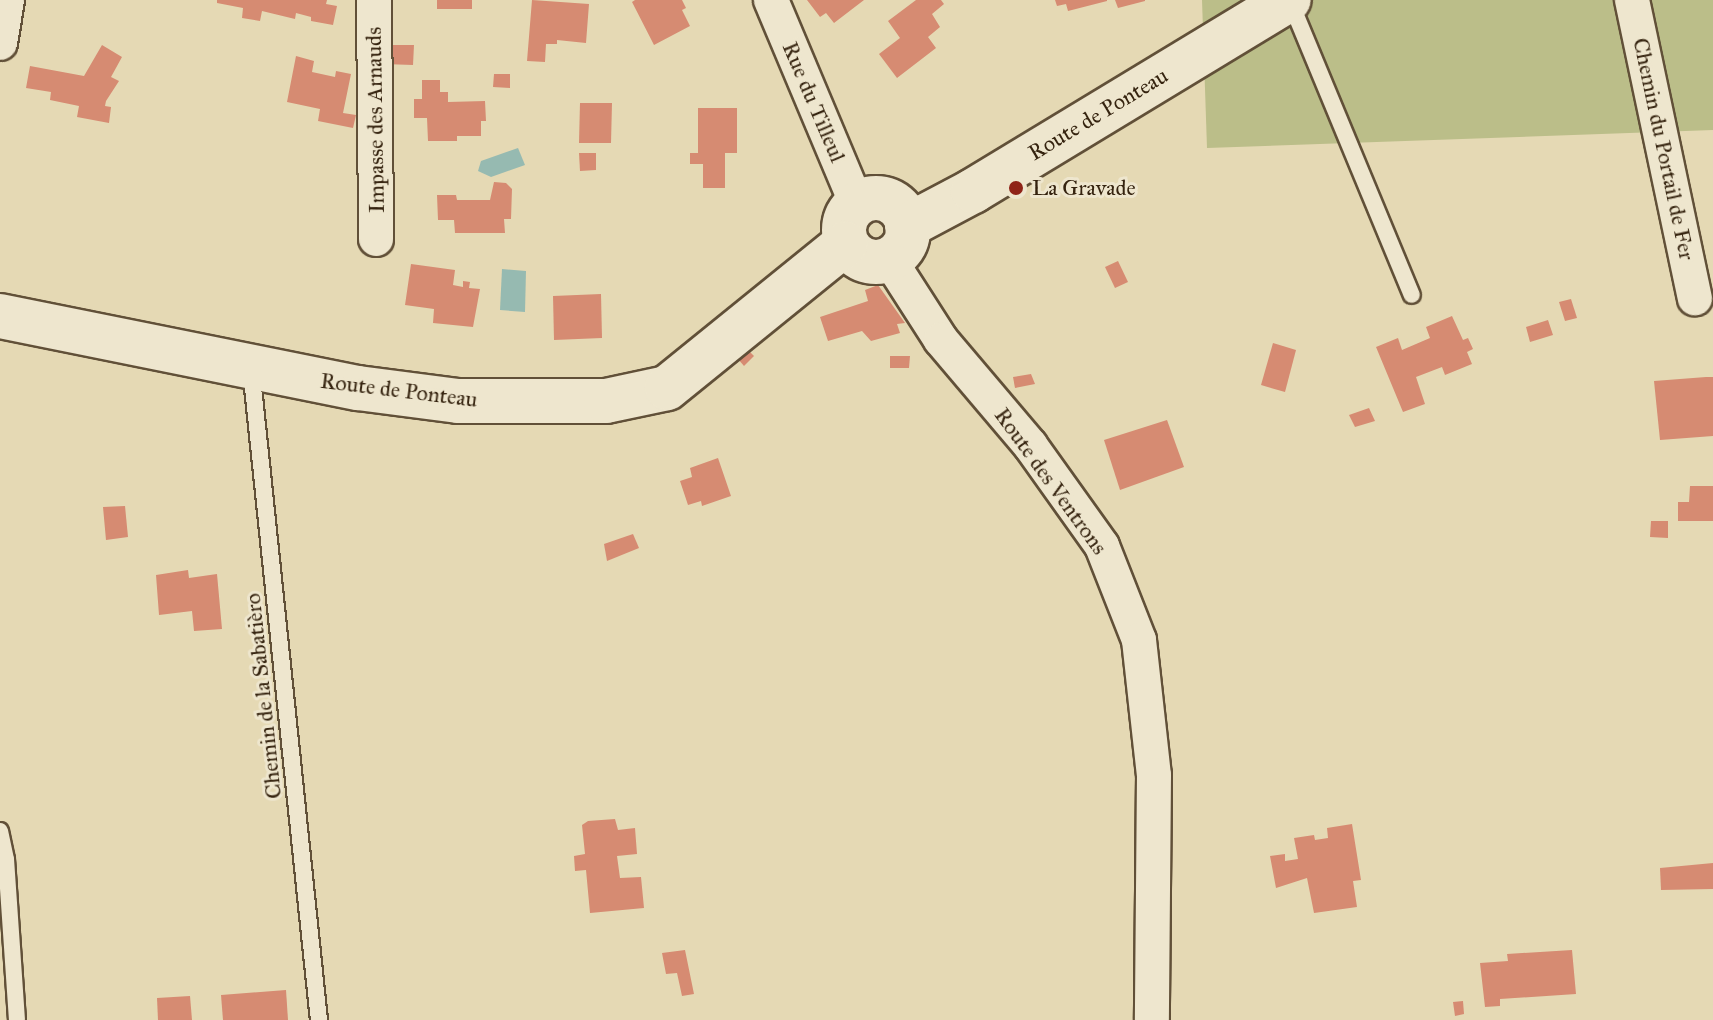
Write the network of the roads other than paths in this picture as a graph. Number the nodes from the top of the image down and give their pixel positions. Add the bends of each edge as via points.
1 (7, 0) edge
2 (374, 0) edge
3 (771, 0) edge
4 (1289, 0) edge
5 (1632, 0) edge
6 (0, 43) edge
7 (852, 224) junction
8 (376, 239) dead end
9 (898, 242) junction
10 (1412, 295) dead end
11 (1695, 298) dead end
12 (0, 316) edge
13 (251, 367) junction
14 (0, 831) edge
15 (17, 1020) edge
16 (319, 1020) edge
17 (1152, 1020) edge

1 - 6 street
2 - 8 street, Impasse des Arnauds
3 - 7 street, Rue du Tilleul
4 - 9 street, Route de Ponteau
4 - 10 lane
5 - 11 street, Chemin du Portail de Fer
7 - 9 street via 857,257 868,261
7 - 9 street via 872,198 886,200 899,209
7 - 13 street, Route de Ponteau via 667,388 606,401 458,401
9 - 17 street, Route des Ventrons via 941,340 1030,445 1102,546 1139,640 1154,775
12 - 13 street, Route de Ponteau
13 - 16 lane, Chemin de la Sabatièro
14 - 15 lane

